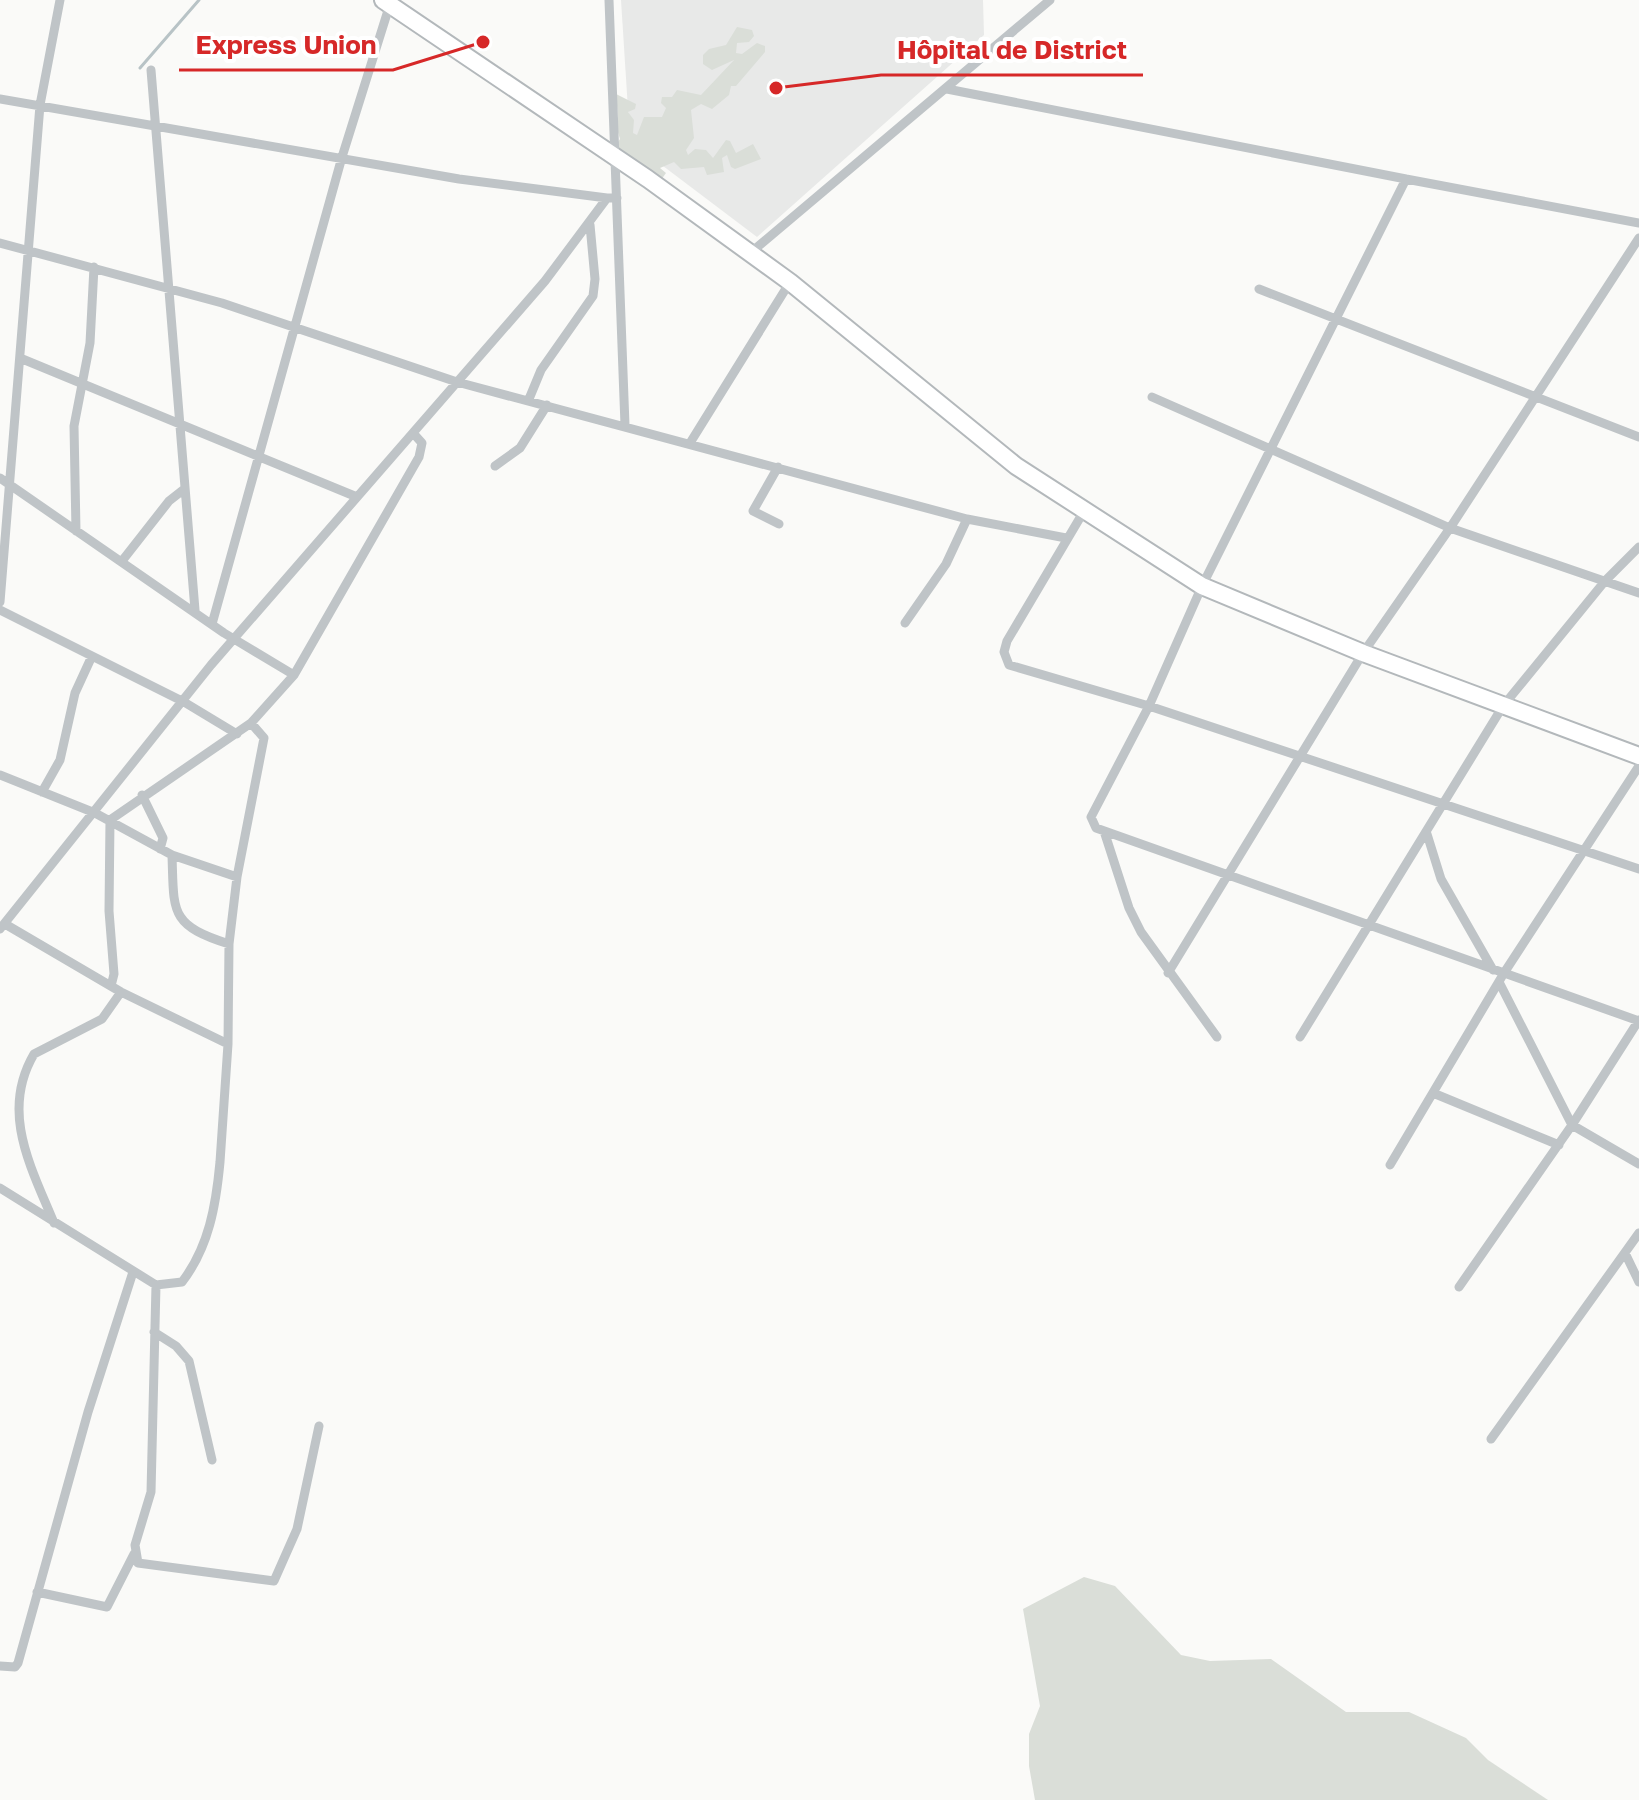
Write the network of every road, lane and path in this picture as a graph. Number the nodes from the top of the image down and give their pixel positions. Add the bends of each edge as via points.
1 (60, 0) edge
2 (609, 0) edge
3 (1050, 0) edge
4 (386, 2) edge
5 (151, 70) dead end
6 (947, 89) junction
7 (0, 99) edge
8 (40, 105) junction
9 (156, 126) junction
10 (342, 157) junction
11 (617, 159) junction
12 (1406, 179) junction
13 (612, 198) junction
14 (1639, 223) edge
15 (590, 225) junction
16 (1639, 238) edge
17 (0, 243) edge
18 (29, 252) junction
19 (749, 254) junction
20 (94, 267) junction
21 (790, 282) junction
22 (166, 287) junction
23 (1259, 289) dead end
24 (1337, 319) junction
25 (295, 326) junction
26 (20, 358) junction
27 (457, 382) junction
28 (84, 384) junction
29 (1534, 396) junction
30 (1152, 397) dead end
31 (529, 399) junction
32 (547, 405) junction
33 (178, 423) junction
34 (625, 425) junction
35 (413, 433) junction
36 (1639, 437) edge
37 (690, 443) junction
38 (1273, 450) junction
39 (259, 456) junction
40 (495, 466) dead end
41 (778, 467) junction
42 (0, 478) edge
43 (10, 484) junction
44 (183, 490) junction
45 (357, 497) junction
46 (1084, 511) junction
47 (967, 519) junction
48 (779, 524) dead end
49 (1450, 528) junction
50 (76, 531) junction
51 (1066, 538) junction
52 (1639, 547) edge
53 (122, 561) junction
54 (1605, 581) junction
55 (1202, 586) junction
56 (1639, 593) edge
57 (0, 602) edge
58 (0, 610) edge
59 (195, 610) junction
60 (905, 623) dead end
61 (212, 624) junction
62 (234, 639) junction
63 (1363, 653) junction
64 (92, 656) junction
65 (294, 675) junction
66 (184, 702) junction
67 (1149, 706) junction
68 (1503, 706) junction
69 (251, 723) junction
70 (237, 734) junction
71 (1639, 756) edge
72 (1301, 757) junction
73 (1639, 766) edge
74 (0, 775) edge
75 (42, 792) junction
76 (142, 795) junction
77 (1446, 804) junction
78 (95, 813) junction
79 (110, 820) junction
80 (1104, 831) junction
81 (1427, 834) junction
82 (160, 849) junction
83 (1584, 850) junction
84 (172, 855) junction
85 (1639, 869) edge
86 (1226, 874) junction
87 (237, 877) junction
88 (1367, 926) junction
89 (2, 927) edge
90 (229, 944) junction
91 (1493, 970) junction
92 (1168, 973) junction
93 (1501, 977) junction
94 (111, 986) junction
95 (121, 992) junction
96 (1639, 1021) edge
97 (1217, 1037) dead end
98 (1300, 1037) dead end
99 (228, 1044) junction
100 (1433, 1093) junction
101 (1572, 1125) junction
102 (1559, 1145) junction
103 (1639, 1164) edge
104 (1390, 1165) dead end
105 (0, 1188) edge
106 (54, 1223) junction
107 (1639, 1233) edge
108 (1625, 1253) junction
109 (133, 1272) junction
110 (1639, 1282) edge
111 (156, 1285) junction
112 (1459, 1287) dead end
113 (154, 1332) junction
114 (319, 1426) dead end
115 (1491, 1439) dead end
116 (212, 1460) dead end
117 (134, 1554) junction
118 (37, 1592) junction
119 (0, 1666) edge

1 - 8 street
2 - 11 street
3 - 6 street
4 - 10 street
4 - 11 highway
5 - 9 street
6 - 12 street
6 - 19 street
7 - 8 street
8 - 9 street
8 - 18 street
9 - 10 street
9 - 22 street
10 - 13 street
10 - 25 street
11 - 13 street
11 - 19 highway
12 - 14 street
12 - 24 street
13 - 15 street
13 - 34 street
15 - 27 street
15 - 31 street via 593,296 548,359
16 - 29 street
17 - 18 street
18 - 20 street
18 - 26 street
19 - 21 highway
20 - 22 street
20 - 28 street
21 - 37 street
21 - 46 highway via 1016,466
22 - 25 street
22 - 33 street
23 - 24 street
24 - 29 street
24 - 38 street
25 - 27 street
25 - 39 street
26 - 28 street
26 - 43 street
27 - 31 street
27 - 35 street
28 - 33 street
28 - 50 street via 74,426
29 - 36 street
29 - 49 street
30 - 38 street
31 - 32 street
32 - 34 street
32 - 40 street via 520,448
33 - 39 street
33 - 44 street
34 - 37 street
35 - 45 street
35 - 65 street via 422,443 419,457
37 - 41 street
38 - 49 street
38 - 55 street
39 - 45 street
39 - 61 street
41 - 47 street
41 - 48 street via 753,511
42 - 43 street
43 - 50 street
43 - 57 street
44 - 53 street
44 - 59 street
45 - 62 street
46 - 51 street
46 - 55 highway
47 - 51 street
47 - 60 street via 946,564
49 - 54 street
49 - 63 street
50 - 53 street
51 - 67 street via 1007,641 1005,658 1009,665
52 - 54 street
53 - 59 street
54 - 56 street
54 - 68 street
55 - 63 highway
55 - 67 street
58 - 64 street
59 - 61 street
61 - 62 street
62 - 65 street
62 - 66 street
63 - 68 highway
63 - 72 street
64 - 66 street
64 - 75 street via 75,693 60,760
65 - 69 street
66 - 70 street
66 - 78 street
67 - 72 street
67 - 80 street via 1092,811 1092,823
68 - 71 highway
68 - 77 street
69 - 70 street
69 - 87 street via 264,738
70 - 76 street
72 - 77 street
72 - 86 street
73 - 83 street
74 - 75 street
75 - 78 street
76 - 79 street
76 - 82 street via 163,838
77 - 81 street
77 - 83 street
78 - 79 street
78 - 89 street
79 - 82 street
79 - 94 street
80 - 86 street
80 - 92 street via 1129,908
81 - 88 street
81 - 91 street via 1441,879
82 - 84 street
83 - 85 street
83 - 93 street
84 - 87 street
84 - 90 street via 175,912 191,929
86 - 88 street
86 - 92 street
87 - 90 street
88 - 91 street
88 - 98 street
89 - 94 street
90 - 99 street
91 - 93 street
92 - 97 street
93 - 96 street
93 - 100 street
93 - 101 street
94 - 95 street
95 - 99 street
95 - 106 street via 102,1019 34,1054 20,1090 18,1125 25,1153
96 - 101 street
99 - 111 street via 216,1201 206,1240 182,1282
100 - 102 street
100 - 104 street
101 - 102 street
101 - 103 street
102 - 112 street
105 - 106 street
106 - 109 street
107 - 108 street
108 - 110 street
108 - 115 street
109 - 111 street
109 - 118 street
111 - 113 street
113 - 116 street via 189,1361
113 - 117 street via 151,1492
114 - 117 street via 297,1529 274,1581 145,1565
117 - 118 street via 107,1607
118 - 119 street via 18,1663

